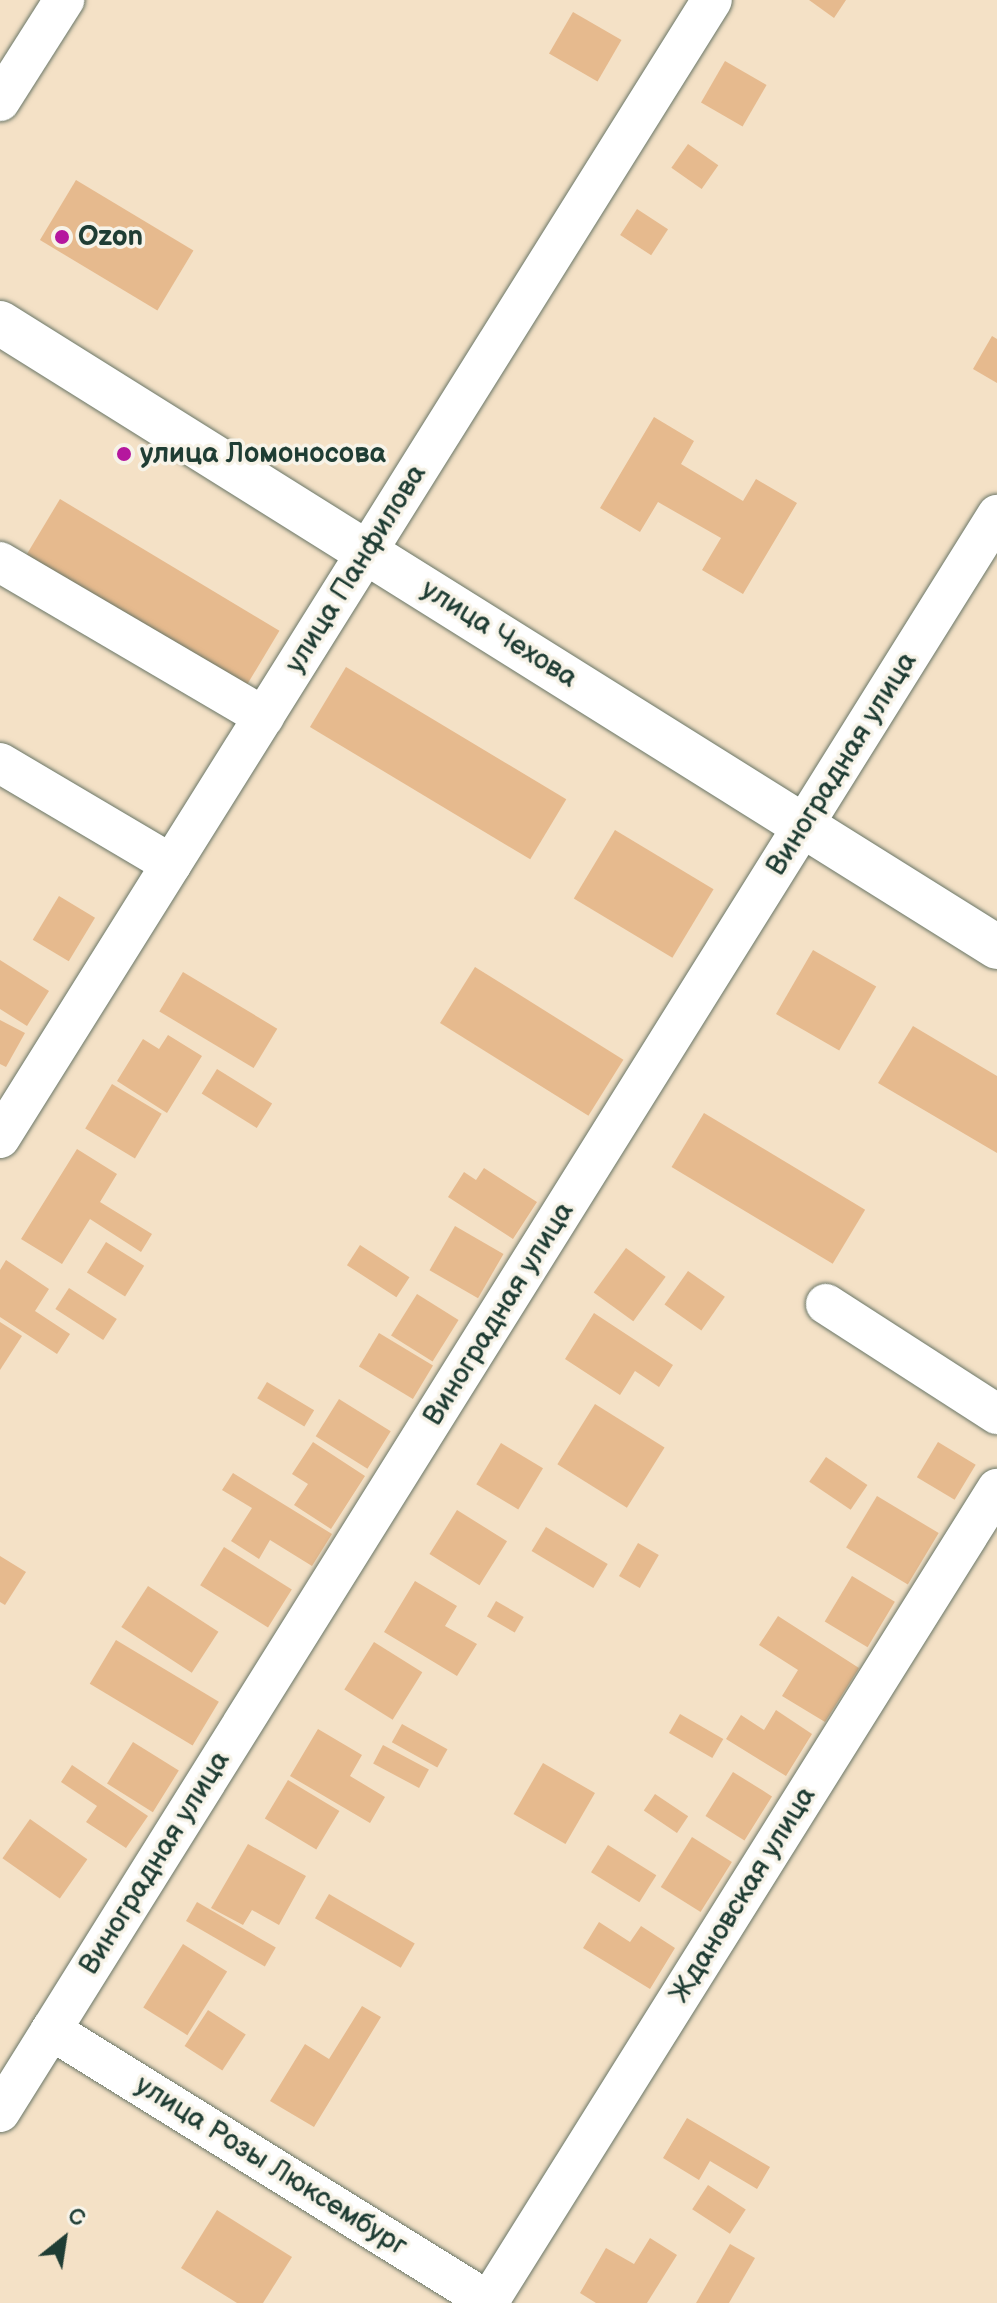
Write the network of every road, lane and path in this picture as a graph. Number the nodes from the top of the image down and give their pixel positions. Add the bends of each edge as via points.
1 (64, 0) edge
2 (712, 0) edge
3 (0, 101) edge
4 (0, 323) edge
5 (997, 515) edge
6 (367, 551) junction
7 (0, 562) edge
8 (264, 717) junction
9 (0, 763) edge
10 (804, 825) junction
11 (171, 864) junction
12 (997, 947) edge
13 (0, 1138) edge
14 (826, 1304) dead end
15 (997, 1414) edge
16 (997, 1489) edge
17 (51, 2030) junction
18 (0, 2112) edge
19 (490, 2302) edge

1 - 3 street
2 - 6 street, улица Панфилова
4 - 6 main road, улица Чехова
5 - 10 street, Виноградная улица
6 - 8 street, улица Панфилова
6 - 10 main road, улица Чехова
7 - 8 street
8 - 11 street, улица Панфилова
9 - 11 street
10 - 12 main road, улица Чехова
10 - 17 street, Виноградная улица
11 - 13 street, улица Панфилова
14 - 15 street
16 - 19 street, Ждановская улица
17 - 18 street, Виноградная улица
17 - 19 street, улица Розы Люксембург

